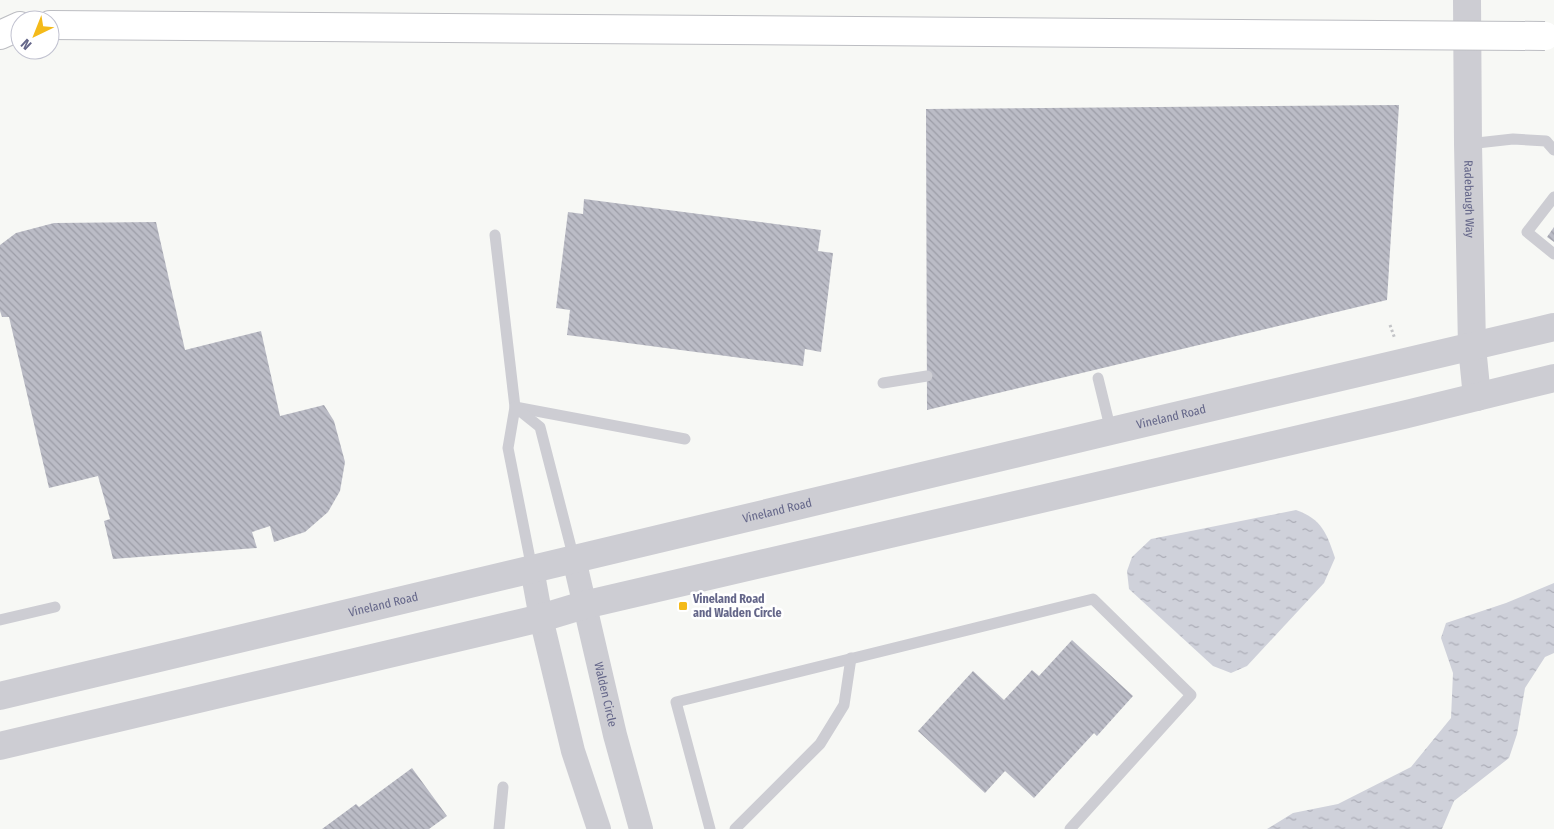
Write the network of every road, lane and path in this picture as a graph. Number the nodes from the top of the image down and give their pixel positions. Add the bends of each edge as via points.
1 (1467, 0) edge
2 (60, 25) edge
3 (1550, 36) edge
4 (1468, 144) junction
5 (1554, 150) edge
6 (1553, 199) edge
7 (495, 235) dead end
8 (1554, 254) edge
9 (1390, 325) dead end
10 (1554, 327) edge
11 (1397, 343) dead end
12 (1472, 347) junction
13 (927, 376) dead end
14 (1098, 378) dead end
15 (1554, 378) edge
16 (883, 384) dead end
17 (1478, 397) junction
18 (515, 407) junction
19 (1111, 430) junction
20 (685, 439) dead end
21 (574, 559) junction
22 (532, 569) junction
23 (584, 605) junction
24 (55, 607) dead end
25 (541, 618) junction
26 (0, 620) edge
27 (852, 658) junction
28 (0, 696) edge
29 (0, 746) edge
30 (503, 787) dead end
31 (499, 829) edge
32 (599, 829) edge
33 (641, 829) edge
34 (710, 829) edge
35 (735, 829) edge
36 (1070, 829) edge

1 - 4 street, Radebaugh Way
2 - 3 highway, bridge
4 - 5 lane via 1513,139 1546,141
4 - 12 street, Radebaugh Way
6 - 8 lane via 1527,232
7 - 18 lane
9 - 11 path
10 - 12 street, Vineland Road
12 - 17 street, Radebaugh Way
12 - 19 street, Vineland Road
13 - 16 lane
14 - 19 lane
15 - 17 street
17 - 23 street
18 - 20 lane
18 - 21 lane via 540,427
18 - 22 lane via 508,448
19 - 21 street, Vineland Road
21 - 22 street, Vineland Road
21 - 23 street, Walden Circle
22 - 25 street
22 - 28 street, Vineland Road
23 - 25 street
23 - 33 street, Walden Circle via 614,735
24 - 26 lane
25 - 29 street
25 - 32 street via 573,751
27 - 34 lane via 676,702
27 - 35 lane via 844,705 820,744
27 - 36 lane via 1093,599 1191,696
30 - 31 lane

